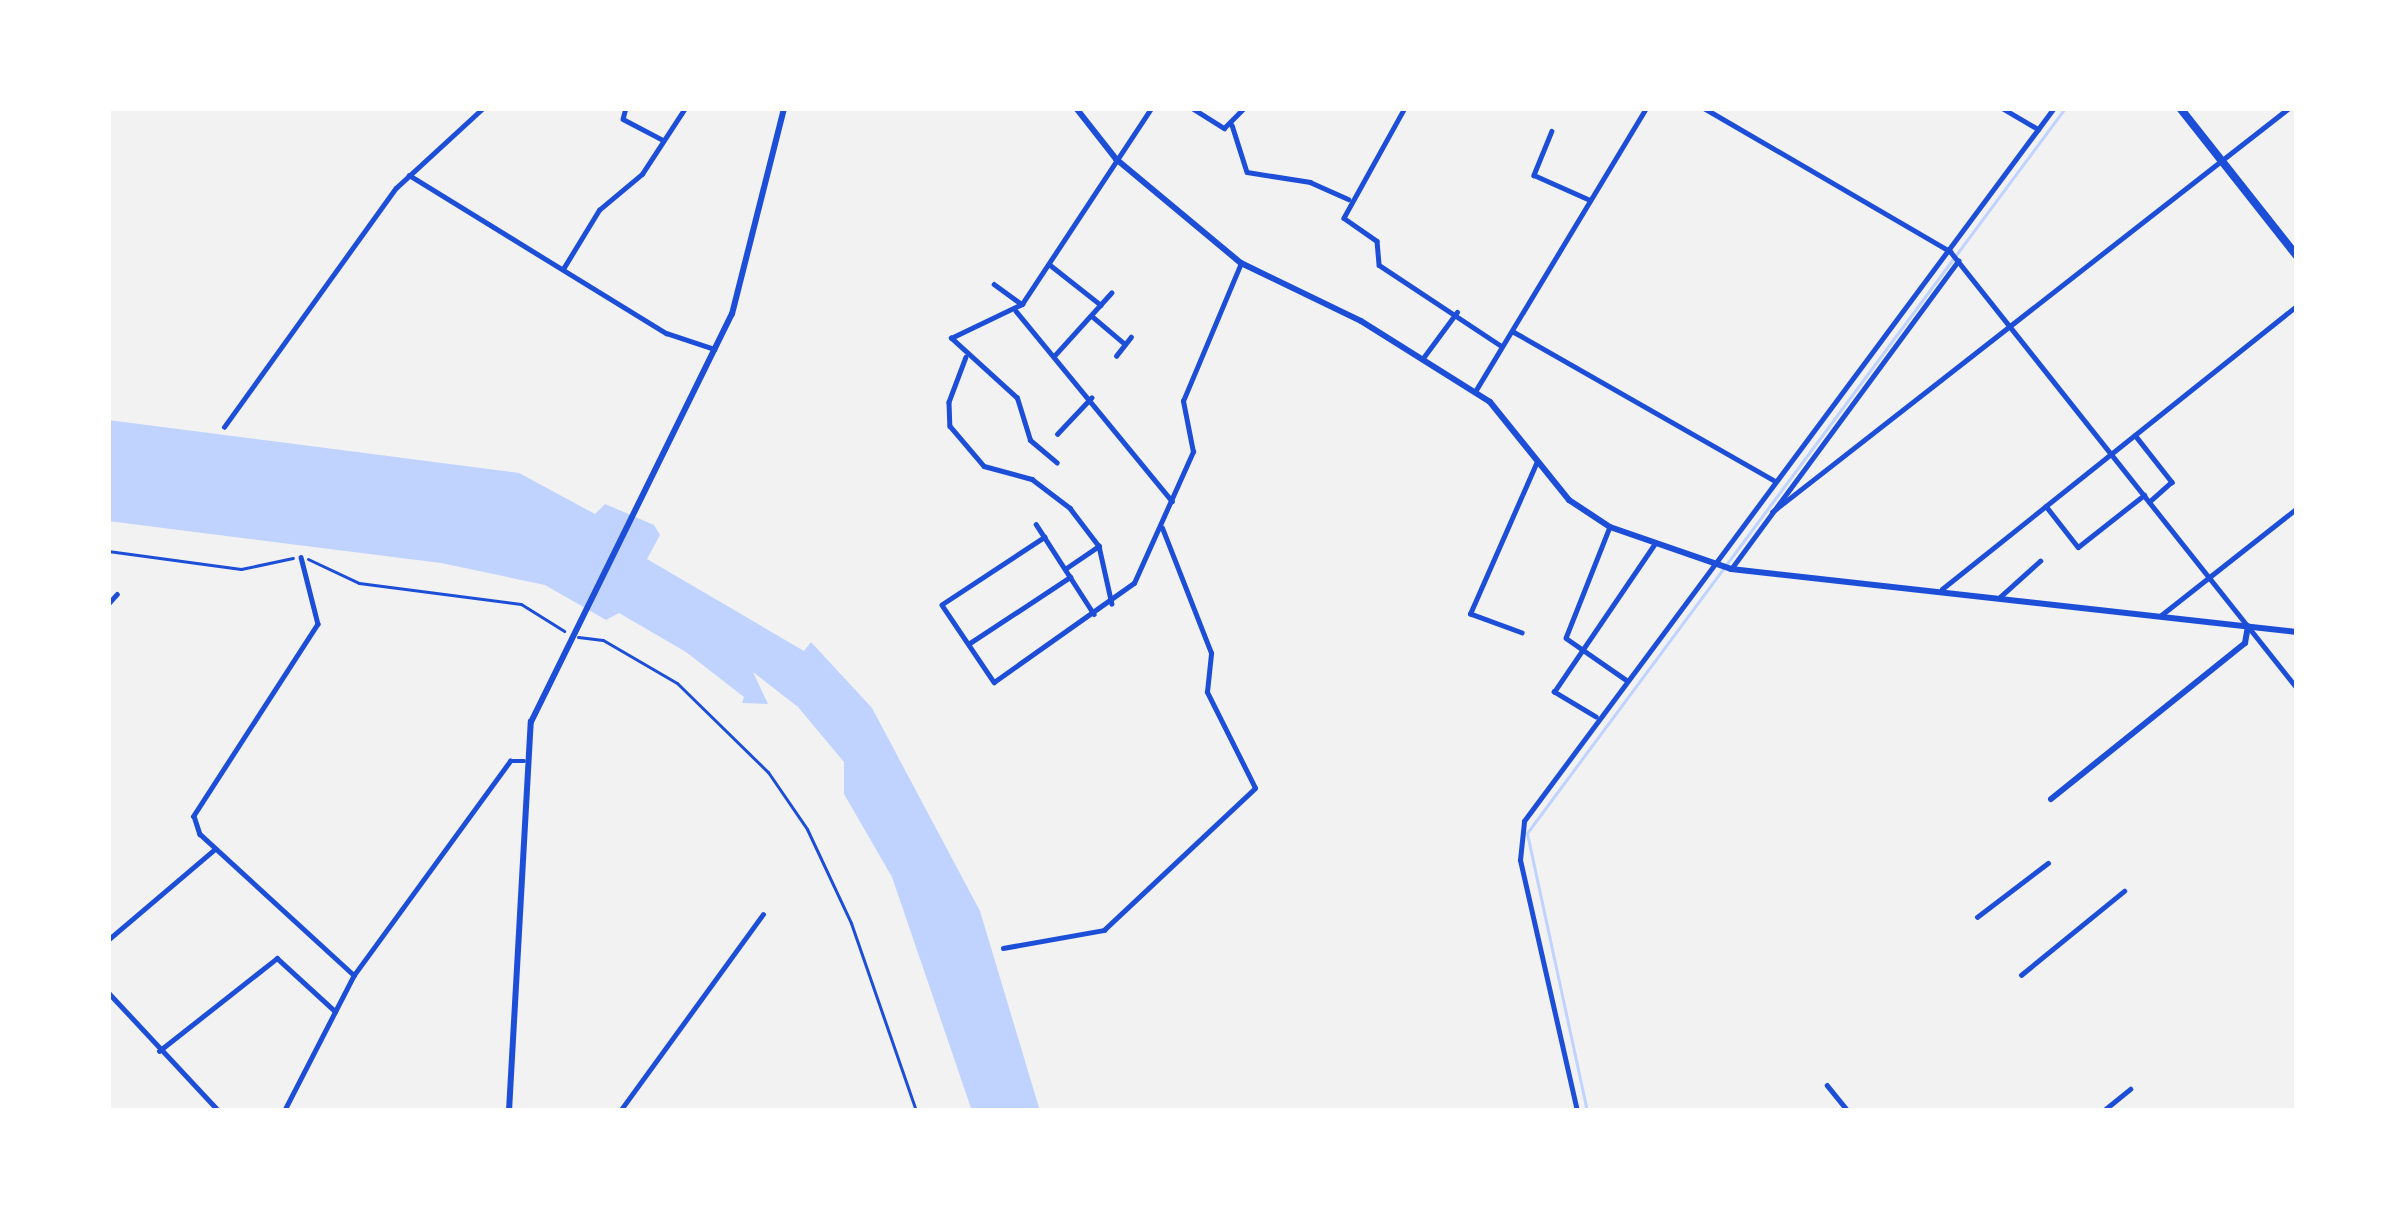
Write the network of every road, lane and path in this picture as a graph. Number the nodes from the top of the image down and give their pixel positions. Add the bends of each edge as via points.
1 (484, 108) edge
2 (626, 108) edge
3 (685, 108) edge
4 (784, 108) edge
5 (1076, 108) edge
6 (1151, 108) edge
7 (1192, 108) edge
8 (1244, 108) edge
9 (1646, 108) edge
10 (1704, 108) edge
11 (2002, 108) edge
12 (2054, 108) edge
13 (2180, 108) edge
14 (2289, 108) edge
15 (1403, 109) edge
16 (1232, 125) junction
17 (2038, 129) junction
18 (1552, 131) dead end
19 (663, 140) junction
20 (1116, 159) junction
21 (2222, 161) junction
22 (409, 175) junction
23 (1350, 200) junction
24 (1592, 201) junction
25 (1950, 251) junction
26 (2297, 256) edge
27 (1958, 261) junction
28 (1241, 263) junction
29 (1049, 264) junction
30 (562, 270) junction
31 (994, 284) dead end
32 (1111, 293) dead end
33 (1022, 304) junction
34 (1101, 305) junction
35 (2297, 306) edge
36 (1016, 311) junction
37 (1457, 311) junction
38 (1093, 316) junction
39 (2014, 329) junction
40 (1514, 332) junction
41 (1131, 337) dead end
42 (1125, 344) junction
43 (1501, 345) junction
44 (714, 350) junction
45 (967, 354) junction
46 (1055, 355) junction
47 (1116, 356) dead end
48 (1423, 358) junction
49 (1476, 392) junction
50 (1091, 398) junction
51 (224, 427) dead end
52 (1057, 434) dead end
53 (2134, 435) junction
54 (2111, 454) junction
55 (1057, 463) dead end
56 (1536, 464) junction
57 (1777, 482) junction
58 (2144, 495) junction
59 (1173, 502) junction
60 (2150, 502) junction
61 (2046, 506) junction
62 (2297, 508) edge
63 (1772, 512) junction
64 (1036, 524) dead end
65 (1610, 527) junction
66 (1162, 528) junction
67 (1045, 537) junction
68 (1654, 544) junction
69 (1099, 546) junction
70 (108, 551) edge
71 (301, 557) junction
72 (2040, 561) dead end
73 (1711, 564) junction
74 (1731, 568) junction
75 (1066, 569) junction
76 (2212, 576) junction
77 (1070, 577) junction
78 (1942, 589) junction
79 (116, 594) dead end
80 (2000, 597) junction
81 (108, 604) edge
82 (1112, 604) junction
83 (1094, 614) junction
84 (2160, 616) junction
85 (2248, 626) junction
86 (2297, 632) edge
87 (1522, 633) dead end
88 (968, 644) junction
89 (1584, 651) junction
90 (1625, 679) junction
91 (2297, 688) edge
92 (1596, 717) junction
93 (524, 761) junction
94 (2051, 799) dead end
95 (215, 850) junction
96 (2048, 863) dead end
97 (2124, 891) dead end
98 (763, 914) dead end
99 (1977, 917) dead end
100 (108, 940) edge
101 (1003, 948) dead end
102 (354, 975) junction
103 (2021, 975) dead end
104 (108, 992) edge
105 (334, 1011) junction
106 (159, 1051) junction
107 (1827, 1085) dead end
108 (2131, 1089) dead end
109 (219, 1111) edge
110 (284, 1111) edge
111 (509, 1111) edge
112 (620, 1111) edge
113 (916, 1111) edge
114 (1577, 1111) edge
115 (1848, 1111) edge
116 (2103, 1111) edge

1 - 22 street
2 - 19 street via 623,119
3 - 19 street
4 - 44 street via 748,273
5 - 20 street
6 - 20 street
7 - 16 street
8 - 16 street
9 - 24 street
10 - 25 street
11 - 17 street
12 - 17 street
13 - 21 main road
14 - 21 street
15 - 23 street
16 - 23 street via 1247,172 1310,182
17 - 25 street
18 - 24 street via 1534,175
19 - 30 street via 642,174 598,210
20 - 28 street
20 - 29 street
21 - 26 main road
21 - 39 street
22 - 30 street
22 - 51 street
23 - 37 street via 1344,218 1377,241 1374,260
24 - 40 street
25 - 27 street
25 - 57 street
27 - 39 street
27 - 63 street
28 - 48 street
28 - 59 street via 1183,401 1193,452
29 - 33 street
29 - 34 street
30 - 44 street via 666,333
31 - 33 street
32 - 34 street
33 - 36 street
34 - 38 street
35 - 53 street
36 - 45 street via 956,332 951,338
36 - 46 street
37 - 43 street
37 - 48 street
38 - 42 street
38 - 46 street
39 - 54 street
39 - 63 street
40 - 43 street
40 - 57 street
41 - 42 street
42 - 47 street
43 - 49 street
44 - 93 street via 544,685
45 - 55 street via 1017,398 1030,440
45 - 69 street via 950,426 984,466 1032,479 1070,508
46 - 50 street
48 - 49 street
49 - 56 street
50 - 52 street
50 - 59 street
53 - 54 street
53 - 60 street via 2172,482
54 - 58 street
54 - 61 street
56 - 65 street via 1569,500
56 - 87 street via 1470,614
57 - 73 street
58 - 60 street
58 - 61 street via 2078,547
59 - 66 street
60 - 76 street
61 - 78 street
62 - 76 street
63 - 74 street
64 - 67 street
65 - 68 street
65 - 89 street via 1566,638
66 - 82 street via 1134,584
66 - 101 street via 1211,653 1207,692 1256,788 1104,929
67 - 75 street
67 - 88 street via 942,605
68 - 73 street
68 - 89 street
69 - 75 street
69 - 82 street
70 - 71 path via 241,569
71 - 95 street via 318,624 195,806 195,826
71 - 113 path via 358,583 537,611 565,632 628,653 730,730 814,844 851,923
72 - 80 street
73 - 74 street
73 - 90 street
74 - 78 street
75 - 77 street
76 - 84 street
76 - 85 street
77 - 83 street
77 - 88 street
78 - 80 street
79 - 81 street
80 - 84 street
82 - 83 street
83 - 88 street via 994,682
84 - 85 street
85 - 86 street
85 - 91 street
85 - 94 street via 2246,643
89 - 90 street
89 - 92 street via 1554,692
90 - 92 street
92 - 114 street via 1524,820 1518,845
93 - 102 street via 510,761
93 - 111 street
95 - 100 street
95 - 102 street
96 - 99 street
97 - 103 street
98 - 112 street
102 - 105 street
104 - 106 street
105 - 106 street via 278,958
105 - 110 street
106 - 109 street
107 - 115 street
108 - 116 street

